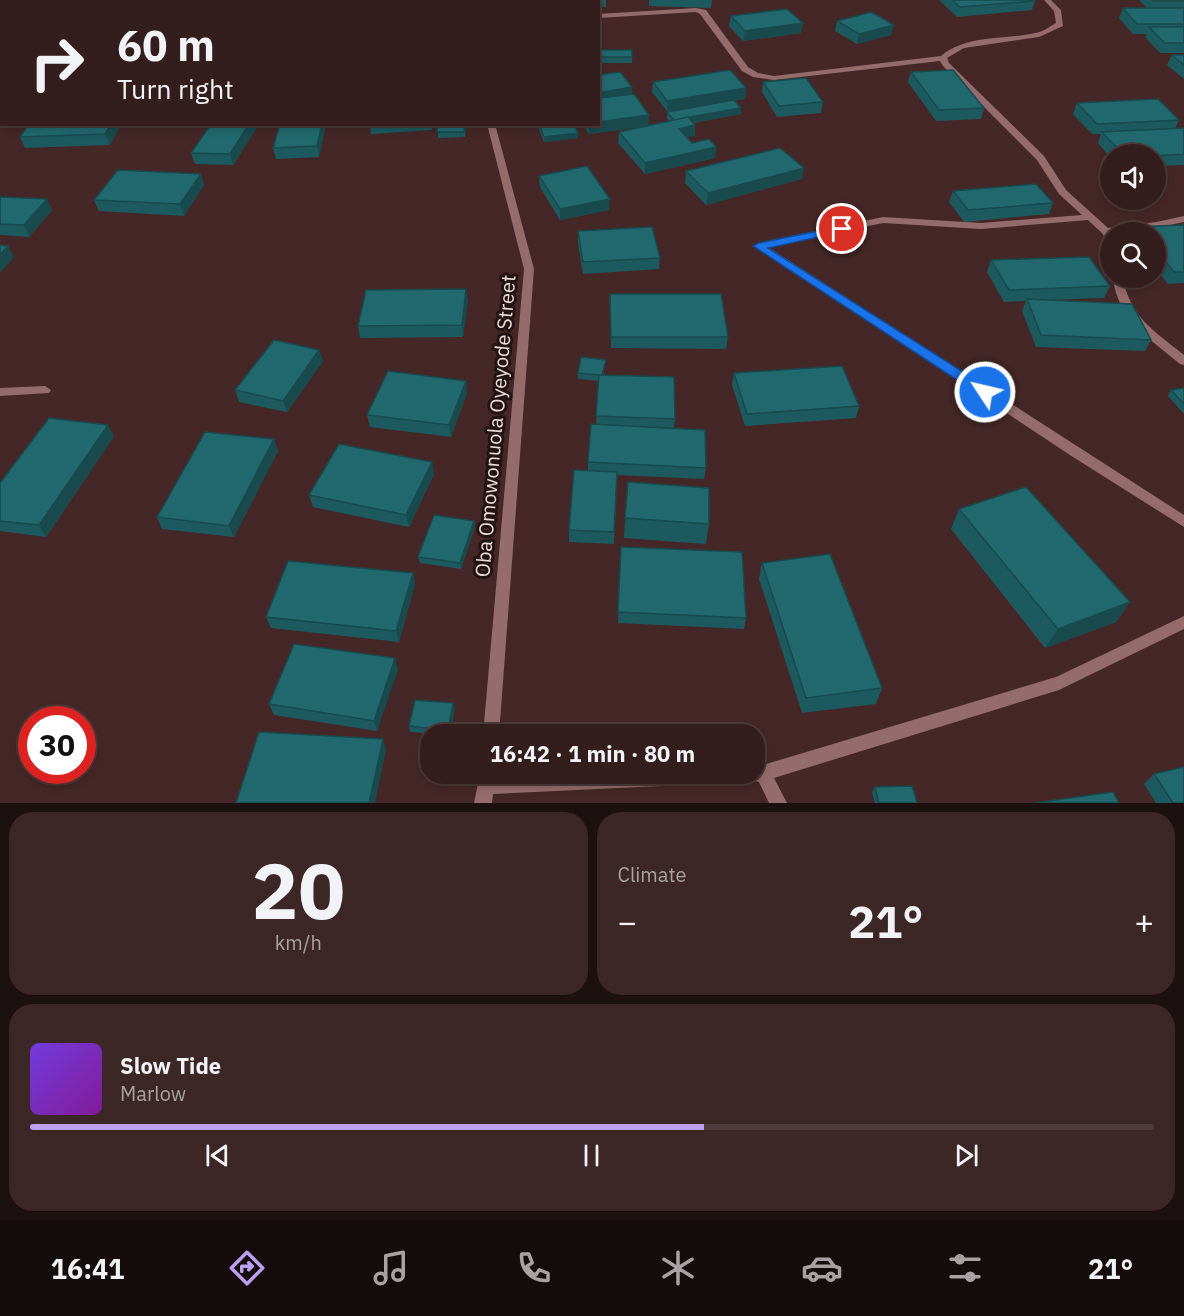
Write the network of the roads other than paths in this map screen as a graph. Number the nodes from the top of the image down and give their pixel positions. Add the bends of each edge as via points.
1 (1047, 0) edge
2 (600, 16) edge
3 (943, 58) junction
4 (492, 126) edge
5 (1088, 217) junction
6 (1184, 219) edge
7 (1166, 223) edge
8 (1100, 228) edge
9 (1119, 288) edge
10 (1184, 361) edge
11 (45, 390) dead end
12 (0, 392) edge
13 (1184, 522) edge
14 (1184, 622) edge
15 (492, 724) edge
16 (765, 771) edge
17 (765, 782) edge
18 (560, 784) edge
19 (486, 788) edge
20 (778, 803) edge

1 - 3 street via 1057,10 1060,24 1041,34 949,51
2 - 3 street via 703,12 745,69 774,78
3 - 5 street via 1041,158 1062,192
4 - 15 street, Oba Omowonuola Oyeyode Street via 530,269
5 - 8 street
5 - 13 street via 981,226 883,220 759,246
6 - 7 street
9 - 10 street via 1141,325
11 - 12 street
14 - 16 street via 1059,683
17 - 20 street
18 - 19 street

